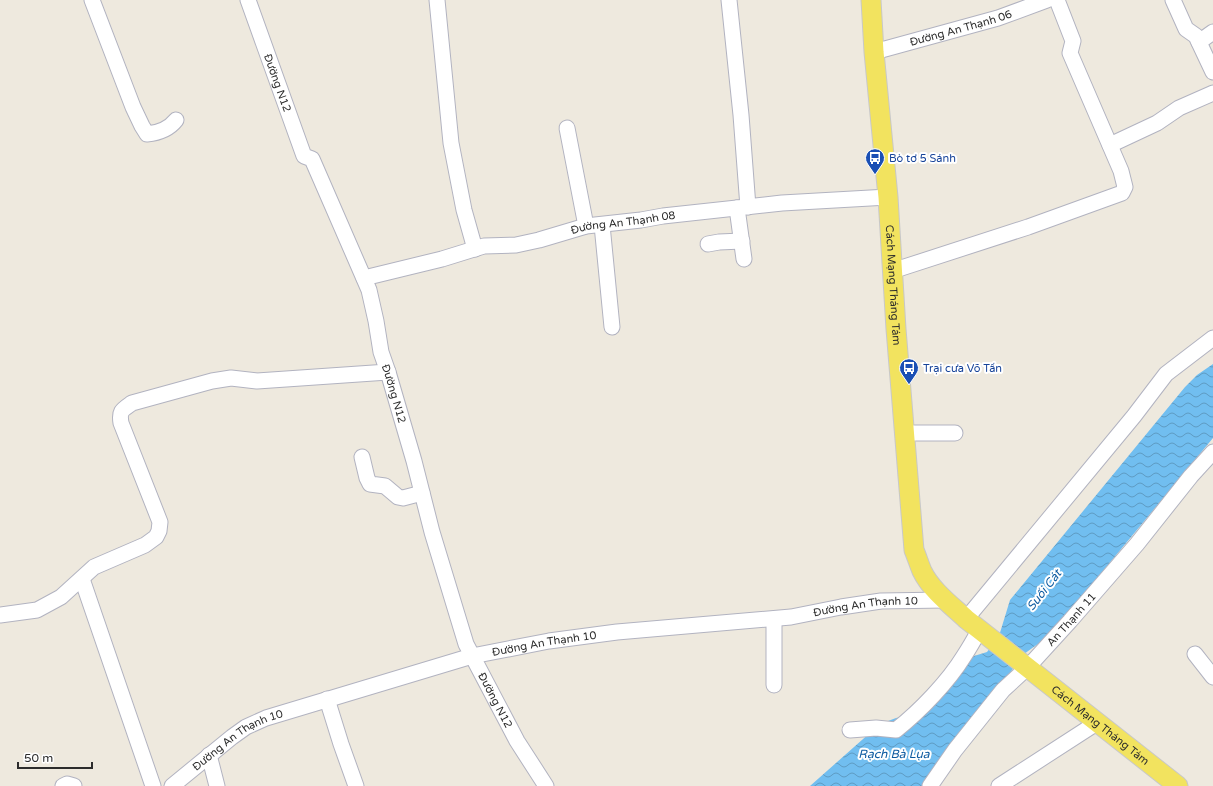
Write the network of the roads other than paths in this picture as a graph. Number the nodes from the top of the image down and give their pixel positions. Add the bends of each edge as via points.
1 (92, 0) edge
2 (248, 0) edge
3 (437, 0) edge
4 (729, 0) edge
5 (871, 0) edge
6 (1047, 0) edge
7 (1057, 0) edge
8 (1173, 0) edge
9 (1213, 32) edge
10 (1198, 42) junction
11 (874, 52) junction
12 (1213, 72) edge
13 (1213, 93) edge
14 (176, 120) dead end
15 (567, 128) dead end
16 (1110, 145) junction
17 (888, 197) junction
18 (742, 208) junction
19 (602, 225) junction
20 (586, 226) junction
21 (742, 241) junction
22 (708, 244) dead end
23 (475, 249) junction
24 (744, 259) dead end
25 (892, 271) junction
26 (364, 278) junction
27 (612, 327) dead end
28 (1213, 338) edge
29 (388, 372) junction
30 (904, 433) junction
31 (955, 433) dead end
32 (1213, 452) edge
33 (362, 457) dead end
34 (422, 493) junction
35 (82, 578) junction
36 (945, 600) junction
37 (0, 615) edge
38 (774, 619) junction
39 (978, 628) junction
40 (1195, 654) dead end
41 (472, 656) junction
42 (1026, 665) junction
43 (1213, 677) edge
44 (774, 685) dead end
45 (327, 699) junction
46 (1098, 722) junction
47 (850, 730) dead end
48 (209, 756) junction
49 (63, 786) edge
50 (74, 786) edge
51 (154, 786) edge
52 (172, 786) edge
53 (217, 786) edge
54 (356, 786) edge
55 (546, 786) edge
56 (930, 786) edge
57 (999, 786) edge
58 (1178, 786) edge

1 - 14 street via 133,107 147,134 157,133 172,126
2 - 26 street, Đường N12 via 304,156 312,159
3 - 23 street via 451,142 464,210
4 - 18 street via 741,115
5 - 11 main road, Cách Mạng Tháng Tám
6 - 11 street, Đường An Thạnh 06 via 976,25
7 - 16 street via 1073,41 1070,52
8 - 10 street via 1186,29 1196,36
9 - 10 street
10 - 12 street
11 - 17 main road, Cách Mạng Tháng Tám
13 - 16 street via 1178,108 1157,123
15 - 20 street
16 - 25 street via 1125,187 1122,193 1028,227
17 - 18 street, Đường An Thạnh 08
17 - 25 main road, Cách Mạng Tháng Tám
18 - 19 street, Đường An Thạnh 08
18 - 21 street
19 - 20 street, Đường An Thạnh 08
19 - 27 street
20 - 23 street, Đường An Thạnh 08 via 539,240
21 - 22 street
21 - 24 street
23 - 26 street, Đường An Thạnh 08
25 - 30 main road, Cách Mạng Tháng Tám
26 - 29 street, Đường N12
28 - 39 street via 1166,374
29 - 34 street, Đường N12
29 - 35 street via 257,381 231,378 132,403 122,410 121,423 160,522 160,531 145,545 94,567
30 - 31 street
30 - 36 main road, Cách Mạng Tháng Tám via 914,550 922,572
32 - 42 street, An Thạnh 11 via 1070,622
33 - 34 street via 370,484 385,486 403,498
34 - 41 street, Đường N12 via 434,540
35 - 37 street via 61,598 37,610
35 - 51 street
36 - 38 street, Đường An Thạnh 10 via 881,601
36 - 39 main road, Cách Mạng Tháng Tám
38 - 41 street, Đường An Thạnh 10 via 617,632 549,641
38 - 44 street
39 - 42 main road, Cách Mạng Tháng Tám
39 - 47 street via 953,671 922,707 896,730
40 - 43 street
41 - 45 street, Đường An Thạnh 10
41 - 55 street, Đường N12 via 517,741
42 - 46 main road, Cách Mạng Tháng Tám
42 - 56 street, An Thạnh 11 via 955,750
45 - 48 street, Đường An Thạnh 10 via 246,727
45 - 54 street
46 - 57 street
46 - 58 main road, Cách Mạng Tháng Tám
48 - 52 street, Đường An Thạnh 10
48 - 53 street
49 - 50 street

